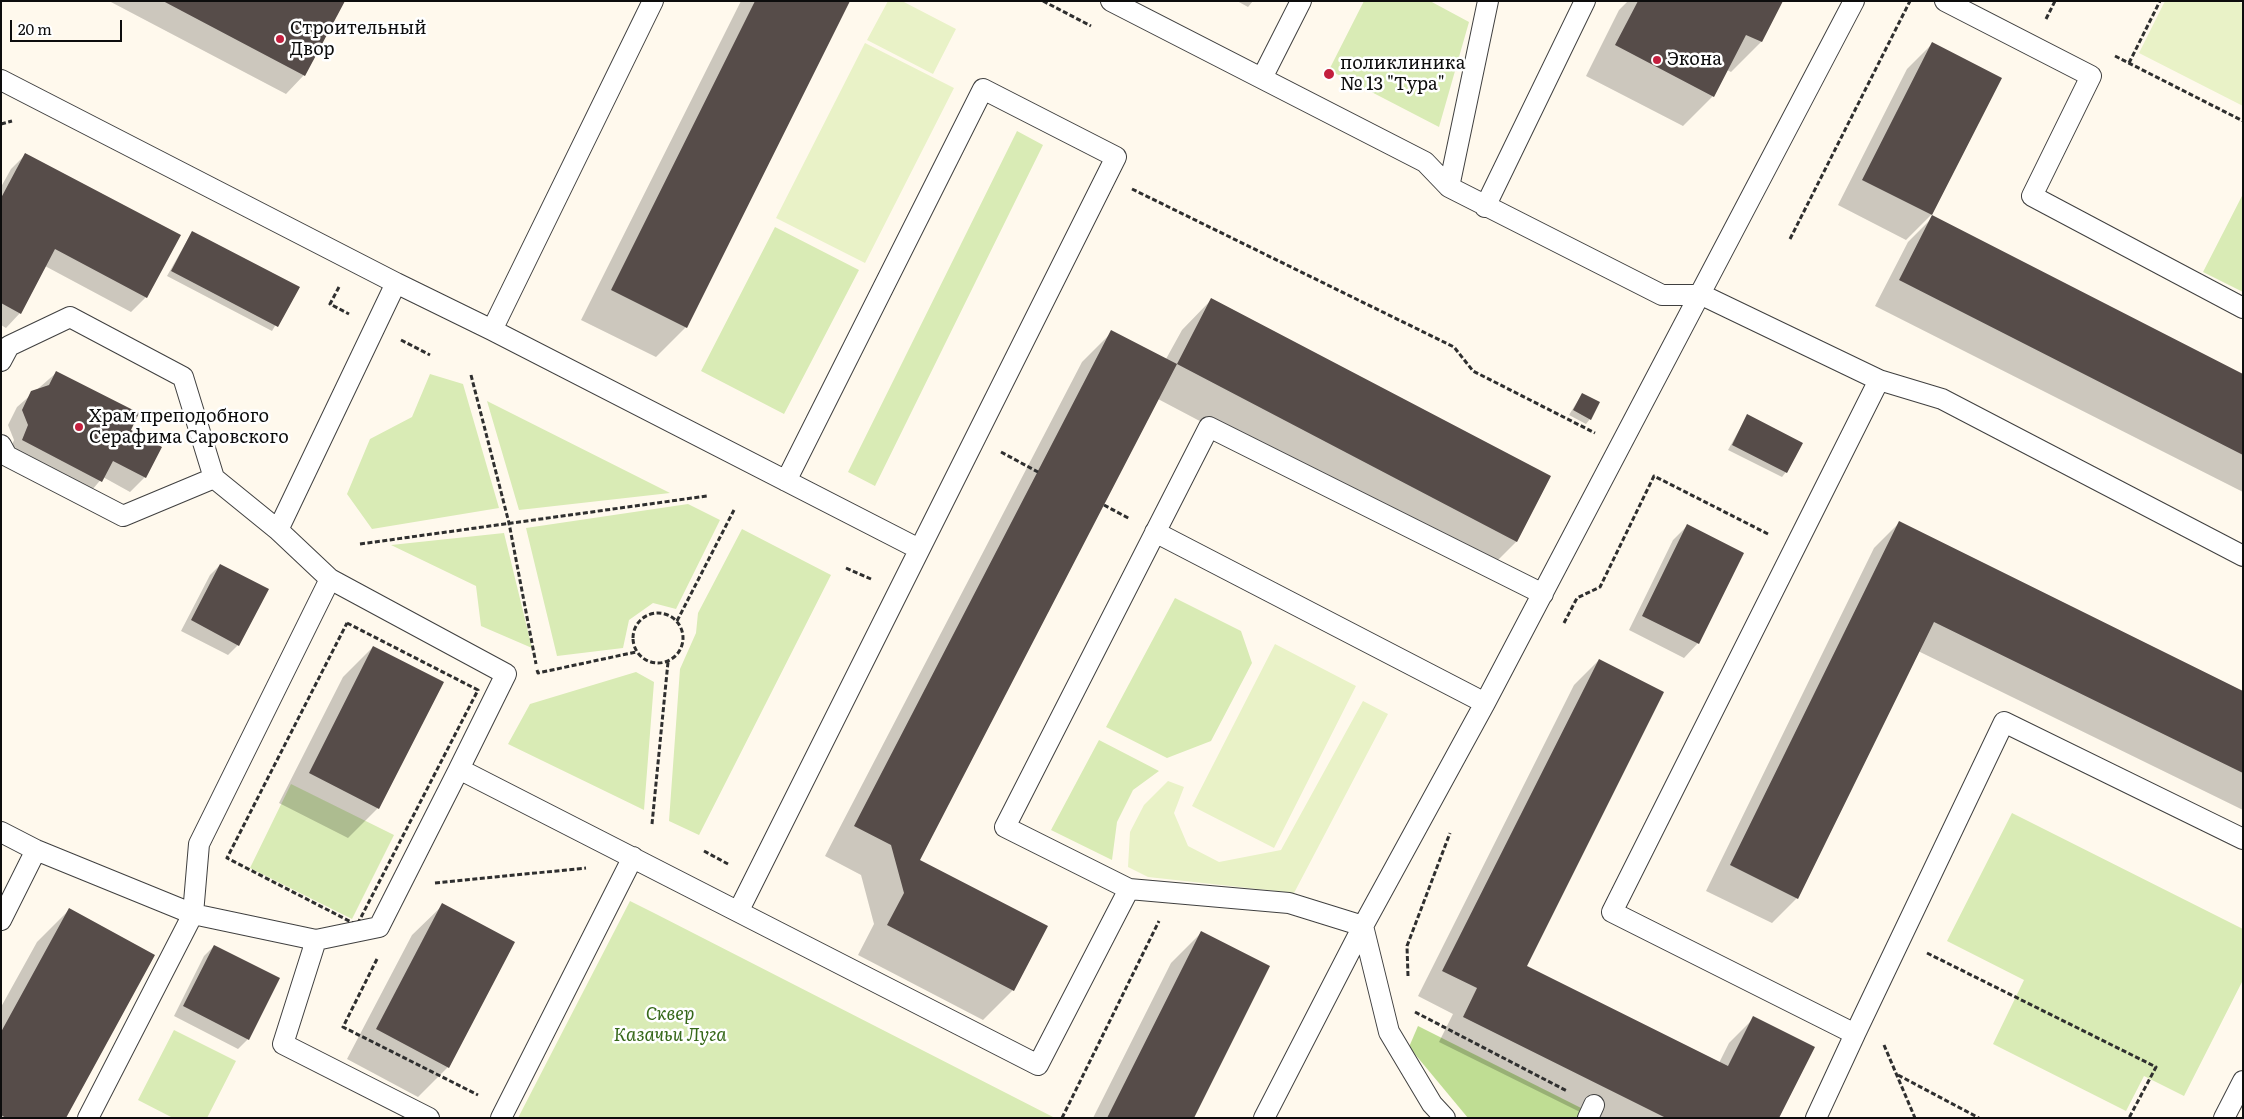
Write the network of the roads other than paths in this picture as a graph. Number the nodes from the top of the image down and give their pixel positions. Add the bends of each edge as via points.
1 (652, 1) edge
2 (1111, 1) edge
3 (1301, 1) edge
4 (1488, 1) edge
5 (1585, 1) edge
6 (1854, 1) edge
7 (1945, 1) edge
8 (1262, 78) junction
9 (1, 80) edge
10 (1449, 187) junction
11 (1485, 207) junction
12 (396, 283) junction
13 (1702, 295) junction
14 (2243, 308) edge
15 (492, 330) junction
16 (1, 361) edge
17 (1879, 380) junction
18 (1, 445) edge
19 (214, 478) junction
20 (786, 482) junction
21 (278, 530) junction
22 (1155, 532) junction
23 (919, 549) junction
24 (2243, 556) edge
25 (330, 579) junction
26 (1543, 594) junction
27 (1485, 703) junction
28 (460, 770) junction
29 (1, 832) edge
30 (2243, 839) edge
31 (36, 850) junction
32 (634, 857) junction
33 (1129, 889) junction
34 (739, 910) junction
35 (193, 914) junction
36 (1, 920) edge
37 (1363, 926) junction
38 (316, 940) junction
39 (1855, 1034) junction
40 (2243, 1080) edge
41 (88, 1118) edge
42 (428, 1118) edge
43 (501, 1118) edge
44 (1264, 1118) edge
45 (1445, 1118) edge
46 (1816, 1118) edge
47 (2224, 1118) edge

1 - 15 lane
2 - 8 lane
3 - 8 lane
4 - 10 lane
5 - 11 lane
6 - 13 lane via 1751,194
7 - 14 lane via 2091,76 2032,196
8 - 10 lane via 1425,162
9 - 12 lane
10 - 11 lane
11 - 13 lane via 1662,295
12 - 15 lane
12 - 21 lane
13 - 17 lane
13 - 26 lane
15 - 20 lane
16 - 19 lane via 8,346 70,317 183,377
17 - 24 lane via 1942,400
17 - 39 lane via 1612,912
18 - 19 lane via 7,456 124,516
19 - 21 lane
20 - 23 lane
20 - 23 lane via 983,89 1116,157
21 - 25 lane
22 - 26 lane via 1209,427
22 - 27 lane
22 - 33 lane via 1006,827
23 - 34 lane
25 - 28 lane via 506,674
25 - 35 lane via 199,844
26 - 27 lane
27 - 37 lane
28 - 32 lane
28 - 38 lane via 379,927
29 - 31 lane
30 - 39 lane via 2004,722
31 - 35 lane
31 - 36 lane
32 - 34 lane
32 - 43 lane
33 - 34 lane via 1038,1065
33 - 37 lane via 1289,903
35 - 38 lane
35 - 41 lane
37 - 44 lane
37 - 45 lane via 1389,1032 1432,1104
38 - 42 lane via 283,1044
39 - 46 lane
40 - 47 lane

